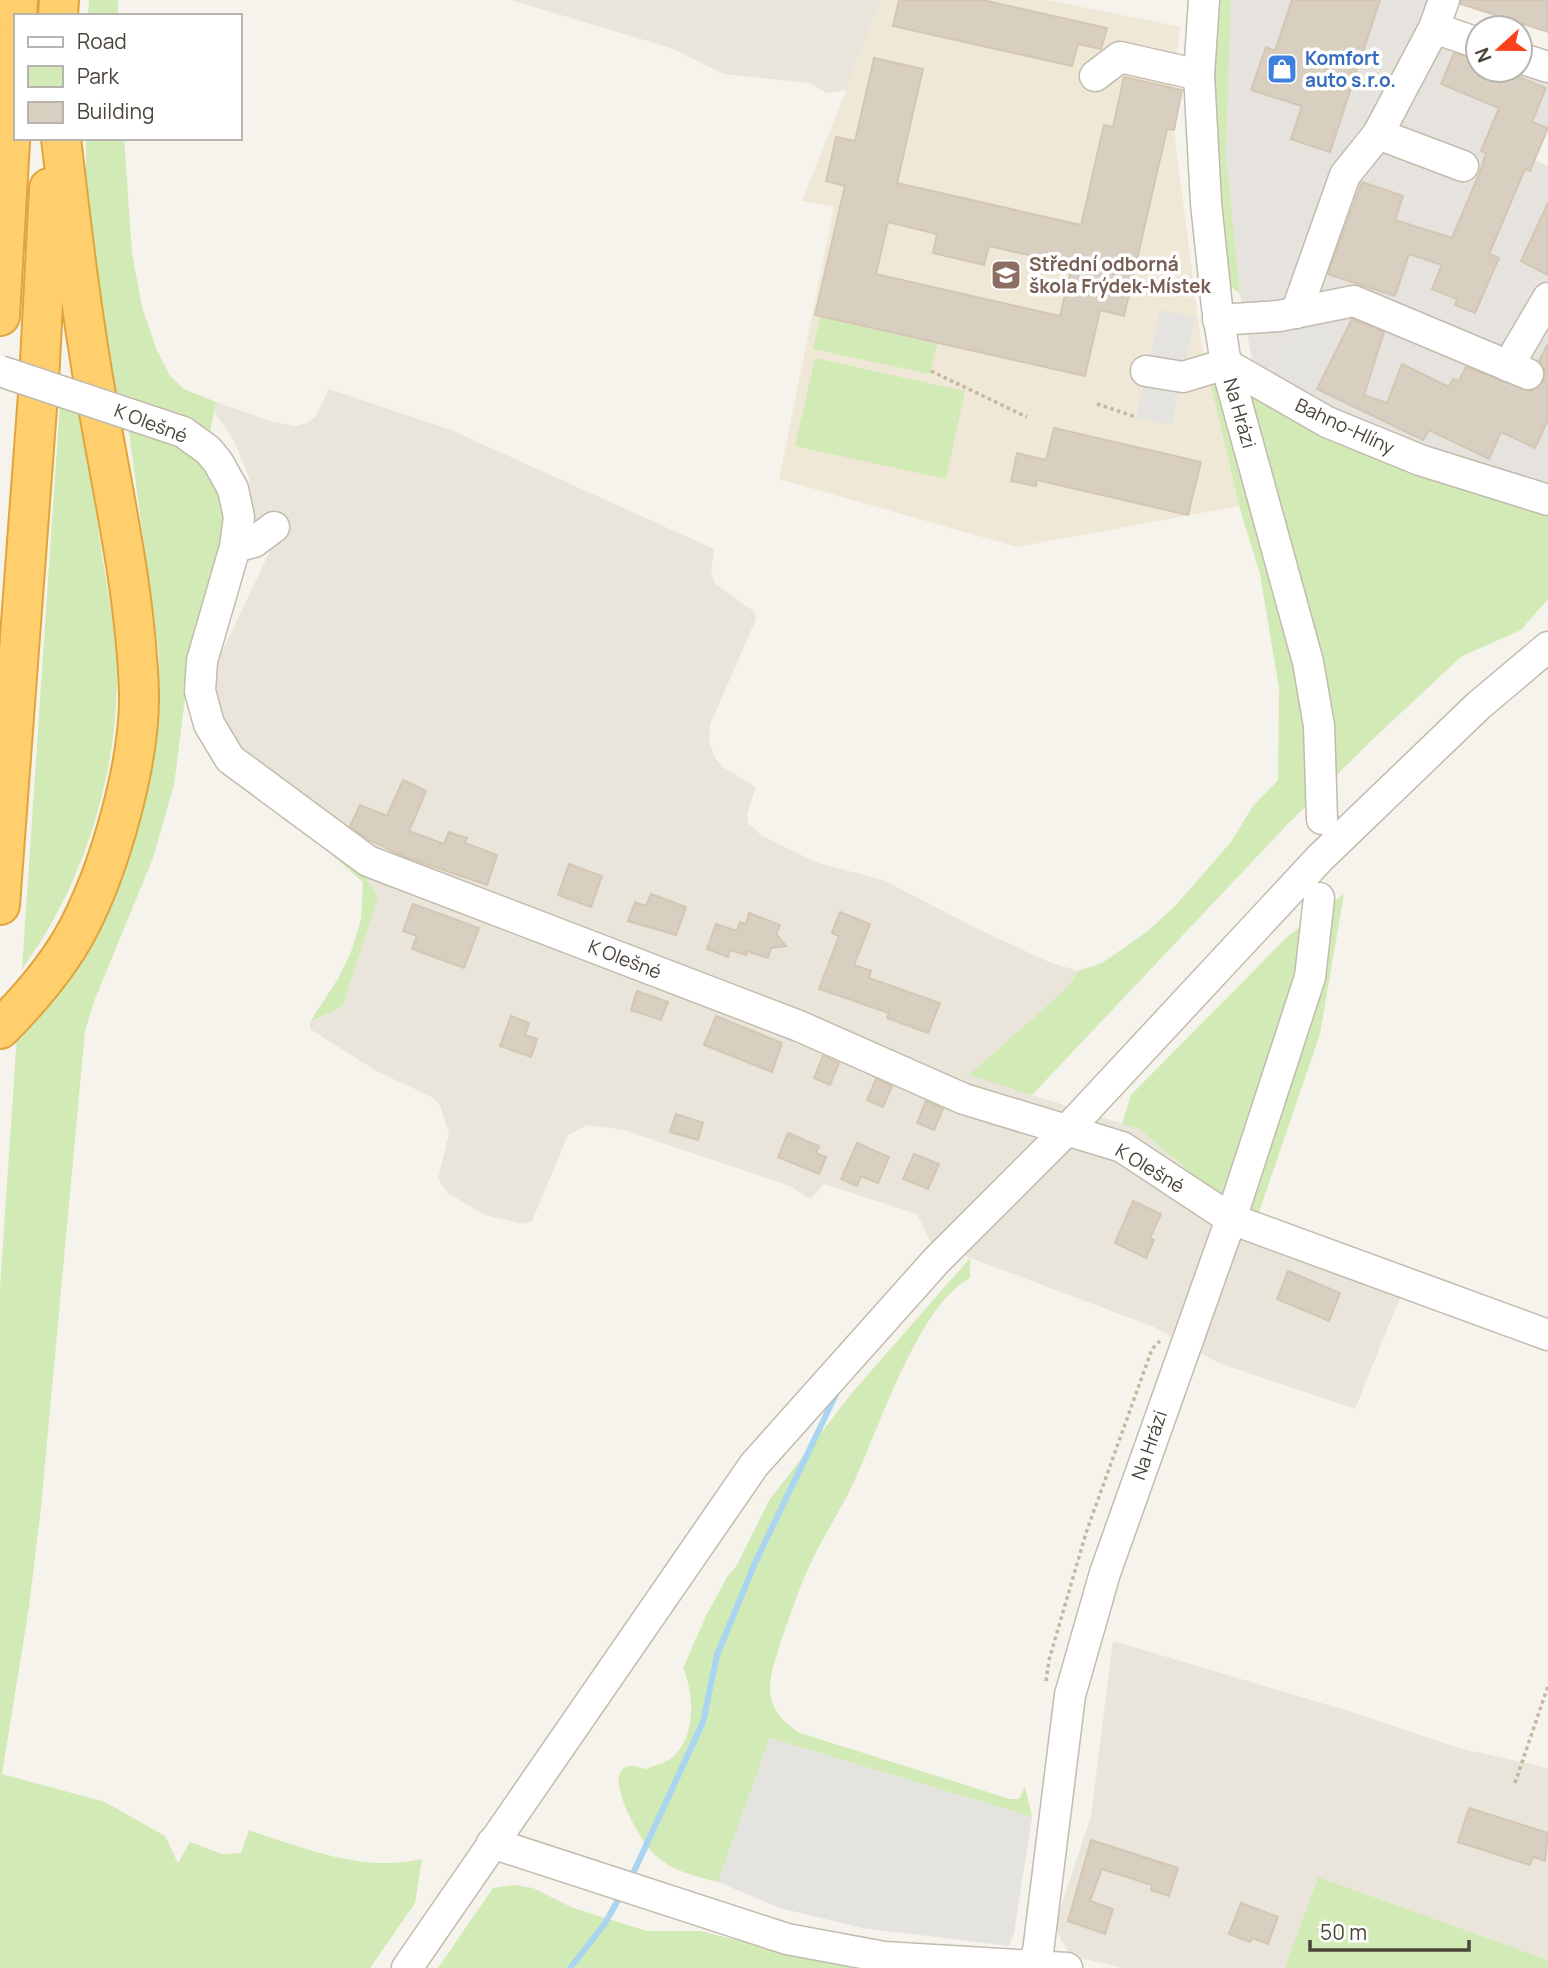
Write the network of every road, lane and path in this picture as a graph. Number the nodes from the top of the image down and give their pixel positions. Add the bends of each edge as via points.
1 (1204, 0) edge
2 (1444, 0) edge
3 (1434, 29) junction
4 (1464, 39) edge
5 (14, 72) edge
6 (1199, 75) junction
7 (1095, 76) dead end
8 (1378, 134) junction
9 (52, 140) edge
10 (61, 140) edge
11 (1463, 166) dead end
12 (1548, 298) edge
13 (1296, 313) junction
14 (0, 316) edge
15 (1219, 320) junction
16 (1226, 364) junction
17 (0, 370) edge
18 (931, 371) dead end
19 (1146, 371) dead end
20 (1097, 404) dead end
21 (1027, 417) dead end
22 (1136, 417) dead end
23 (1548, 500) edge
24 (274, 527) dead end
25 (235, 547) junction
26 (1548, 648) edge
27 (1322, 819) dead end
28 (1319, 898) dead end
29 (0, 905) edge
30 (0, 1029) edge
31 (1067, 1130) junction
32 (1231, 1219) junction
33 (1548, 1335) edge
34 (1548, 1686) edge
35 (1515, 1783) dead end
36 (492, 1843) junction
37 (1030, 1966) edge
38 (407, 1968) edge
39 (1067, 1968) edge

1 - 6 street, Na Hrázi
2 - 3 street
3 - 4 street
3 - 8 street
5 - 14 highway
6 - 7 street via 1120,57
6 - 15 street, Na Hrázi
8 - 11 street
8 - 13 street via 1345,174
9 - 29 highway
10 - 30 highway via 87,343 126,570 139,698 109,856 78,929 32,994
12 - 13 street via 1518,370 1354,301
13 - 15 street
15 - 16 street, Na Hrázi
16 - 19 street via 1183,377
16 - 23 street, Bahno-Hlíny via 1327,422 1420,460
16 - 27 street, Na Hrázi via 1308,662 1319,726
17 - 25 street, K Olešné, bridge via 183,432 208,450 233,489 239,517
18 - 21 path
20 - 22 path
24 - 25 street via 254,542
25 - 31 street, K Olešné via 202,660 200,691 209,724 230,759 368,861 799,1026 964,1099
26 - 31 street via 1478,706 1320,858
28 - 32 street, Na Hrázi via 1310,977
31 - 32 street, K Olešné via 1122,1147
31 - 36 street via 936,1261 754,1465
32 - 33 street, K Olešné
32 - 37 street, Na Hrázi via 1105,1573 1070,1695 1038,1952
34 - 35 path
36 - 37 street via 787,1939 884,1957
36 - 38 street
37 - 39 street

